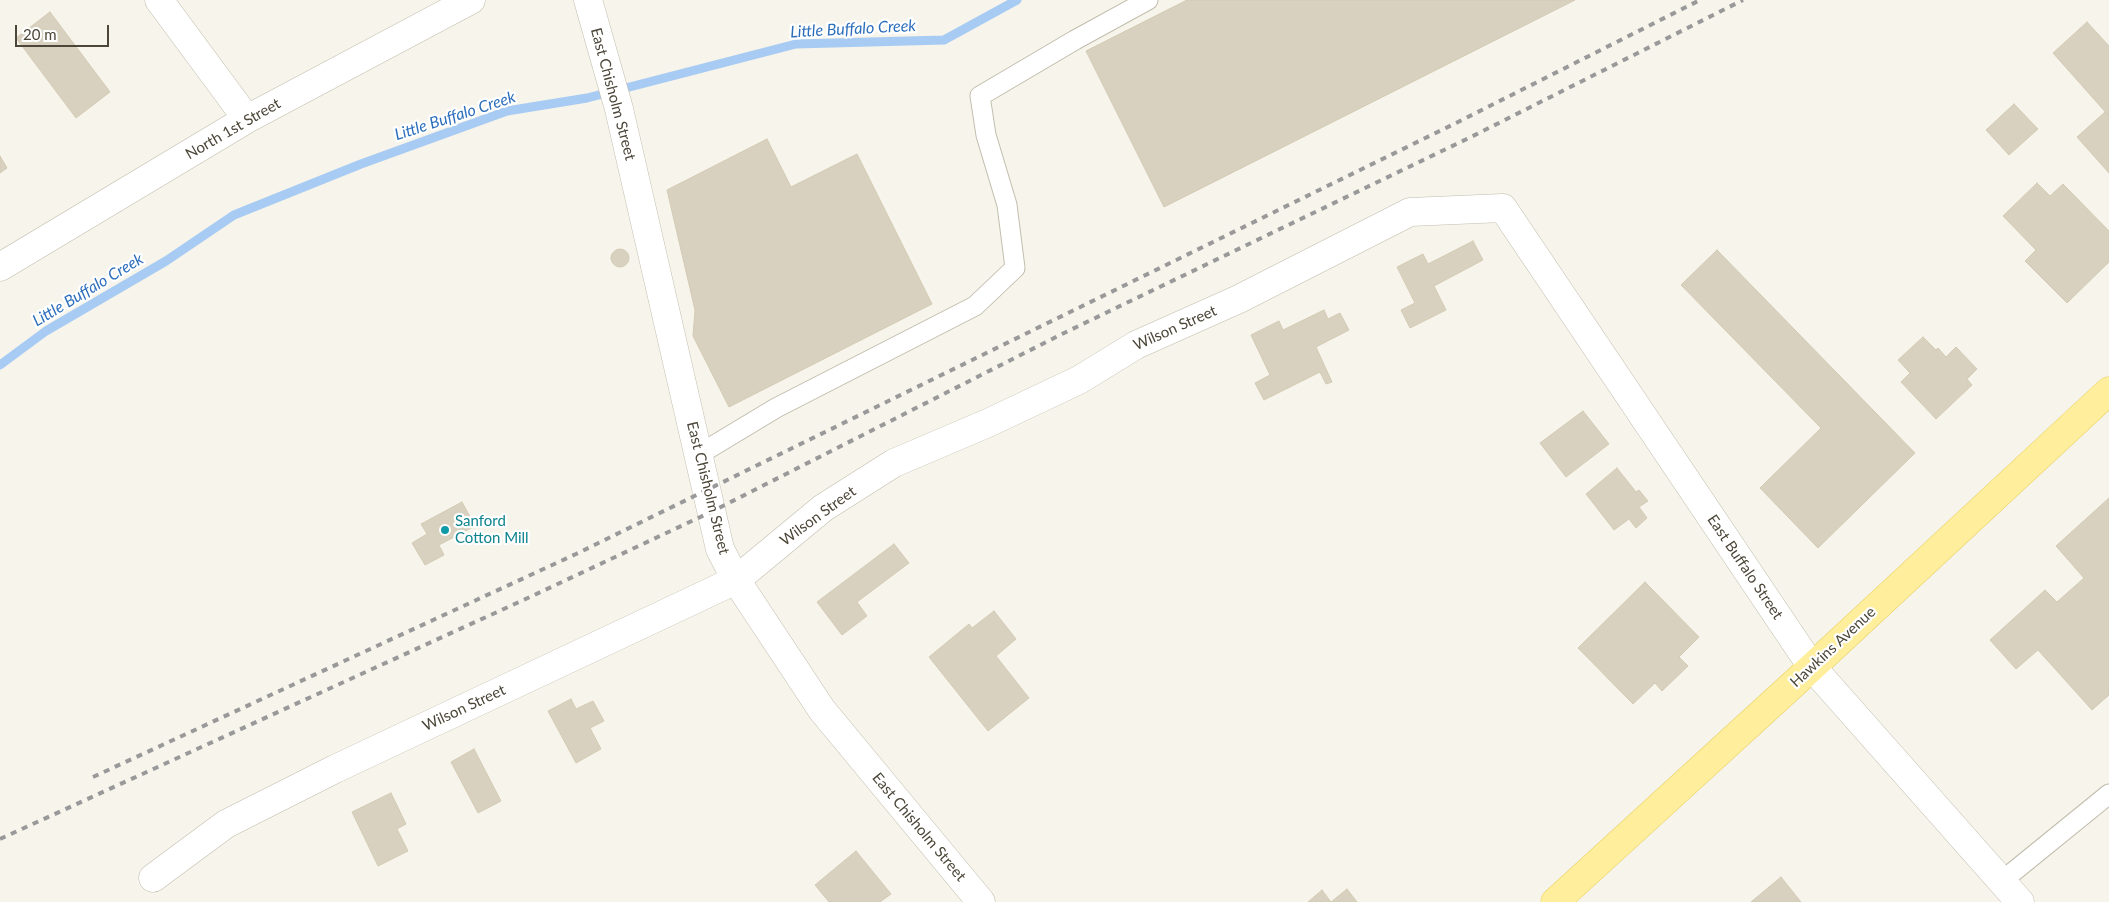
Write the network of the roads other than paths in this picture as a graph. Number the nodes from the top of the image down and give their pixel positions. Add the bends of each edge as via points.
1 (159, 0) edge
2 (471, 0) edge
3 (588, 0) edge
4 (1148, 0) edge
5 (247, 119) junction
6 (1503, 208) joint
7 (0, 267) edge
8 (2109, 391) edge
9 (698, 454) junction
10 (736, 580) junction
11 (1812, 667) junction
12 (2109, 794) edge
13 (153, 878) dead end
14 (2002, 881) junction
15 (981, 902) edge
16 (1555, 902) edge
17 (2020, 902) edge

1 - 5 street
2 - 5 street, North 1st Street
3 - 9 street, East Chisholm Street via 619,109
4 - 9 lane via 980,96 986,135 1007,205 1015,268 975,306 776,408
5 - 7 street, North 1st Street
6 - 10 street, Wilson Street via 1410,212 1239,299 1136,344 1079,380 894,463 824,508
6 - 11 street, East Buffalo Street
8 - 11 main road, Hawkins Avenue
9 - 10 street, East Chisholm Street via 720,549
10 - 13 street, Wilson Street via 335,769 226,824
10 - 15 street, East Chisholm Street via 822,710
11 - 14 street, East Buffalo Street
11 - 16 main road, Hawkins Avenue
12 - 14 lane
14 - 17 street, East Buffalo Street

